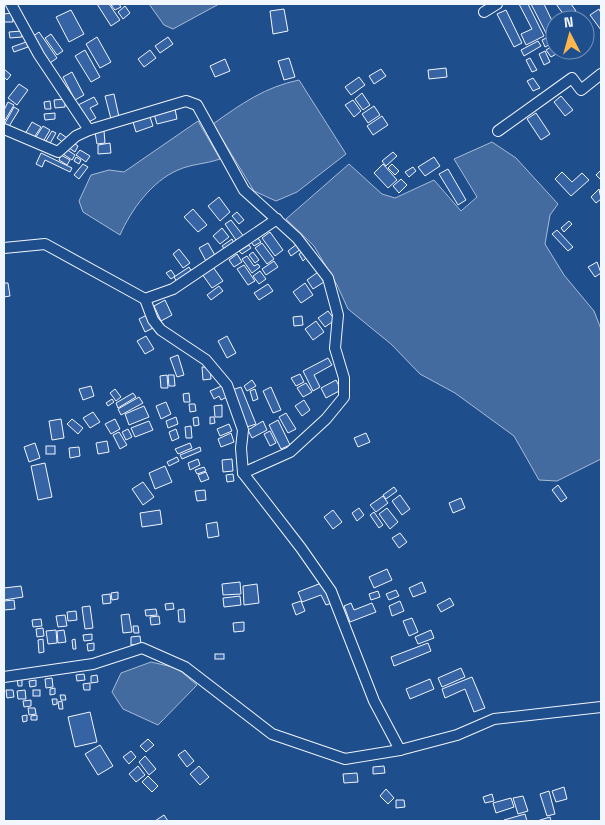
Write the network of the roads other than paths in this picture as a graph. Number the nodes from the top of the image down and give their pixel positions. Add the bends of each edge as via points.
1 (11, 4) edge
2 (497, 4) edge
3 (484, 12) dead end
4 (601, 74) edge
5 (4, 129) edge
6 (89, 130) junction
7 (498, 131) dead end
8 (277, 219) junction
9 (4, 248) edge
10 (145, 299) junction
11 (243, 473) junction
12 (4, 677) edge
13 (601, 707) edge
14 (400, 750) junction

1 - 6 street via 39,55
2 - 3 street
4 - 7 street via 580,90 572,78
5 - 6 street via 58,152 76,136
6 - 8 street via 186,101 197,105 244,190
8 - 10 street via 173,289
8 - 11 street via 328,278 338,315 335,348 344,378 344,397 326,419 290,452
9 - 10 street via 45,244
10 - 11 street via 153,320 161,330 206,360 227,385 244,430 241,448
11 - 14 street via 331,591 374,701
12 - 14 street via 93,664 142,648 185,667 272,734 345,759
13 - 14 street via 494,719 457,735

